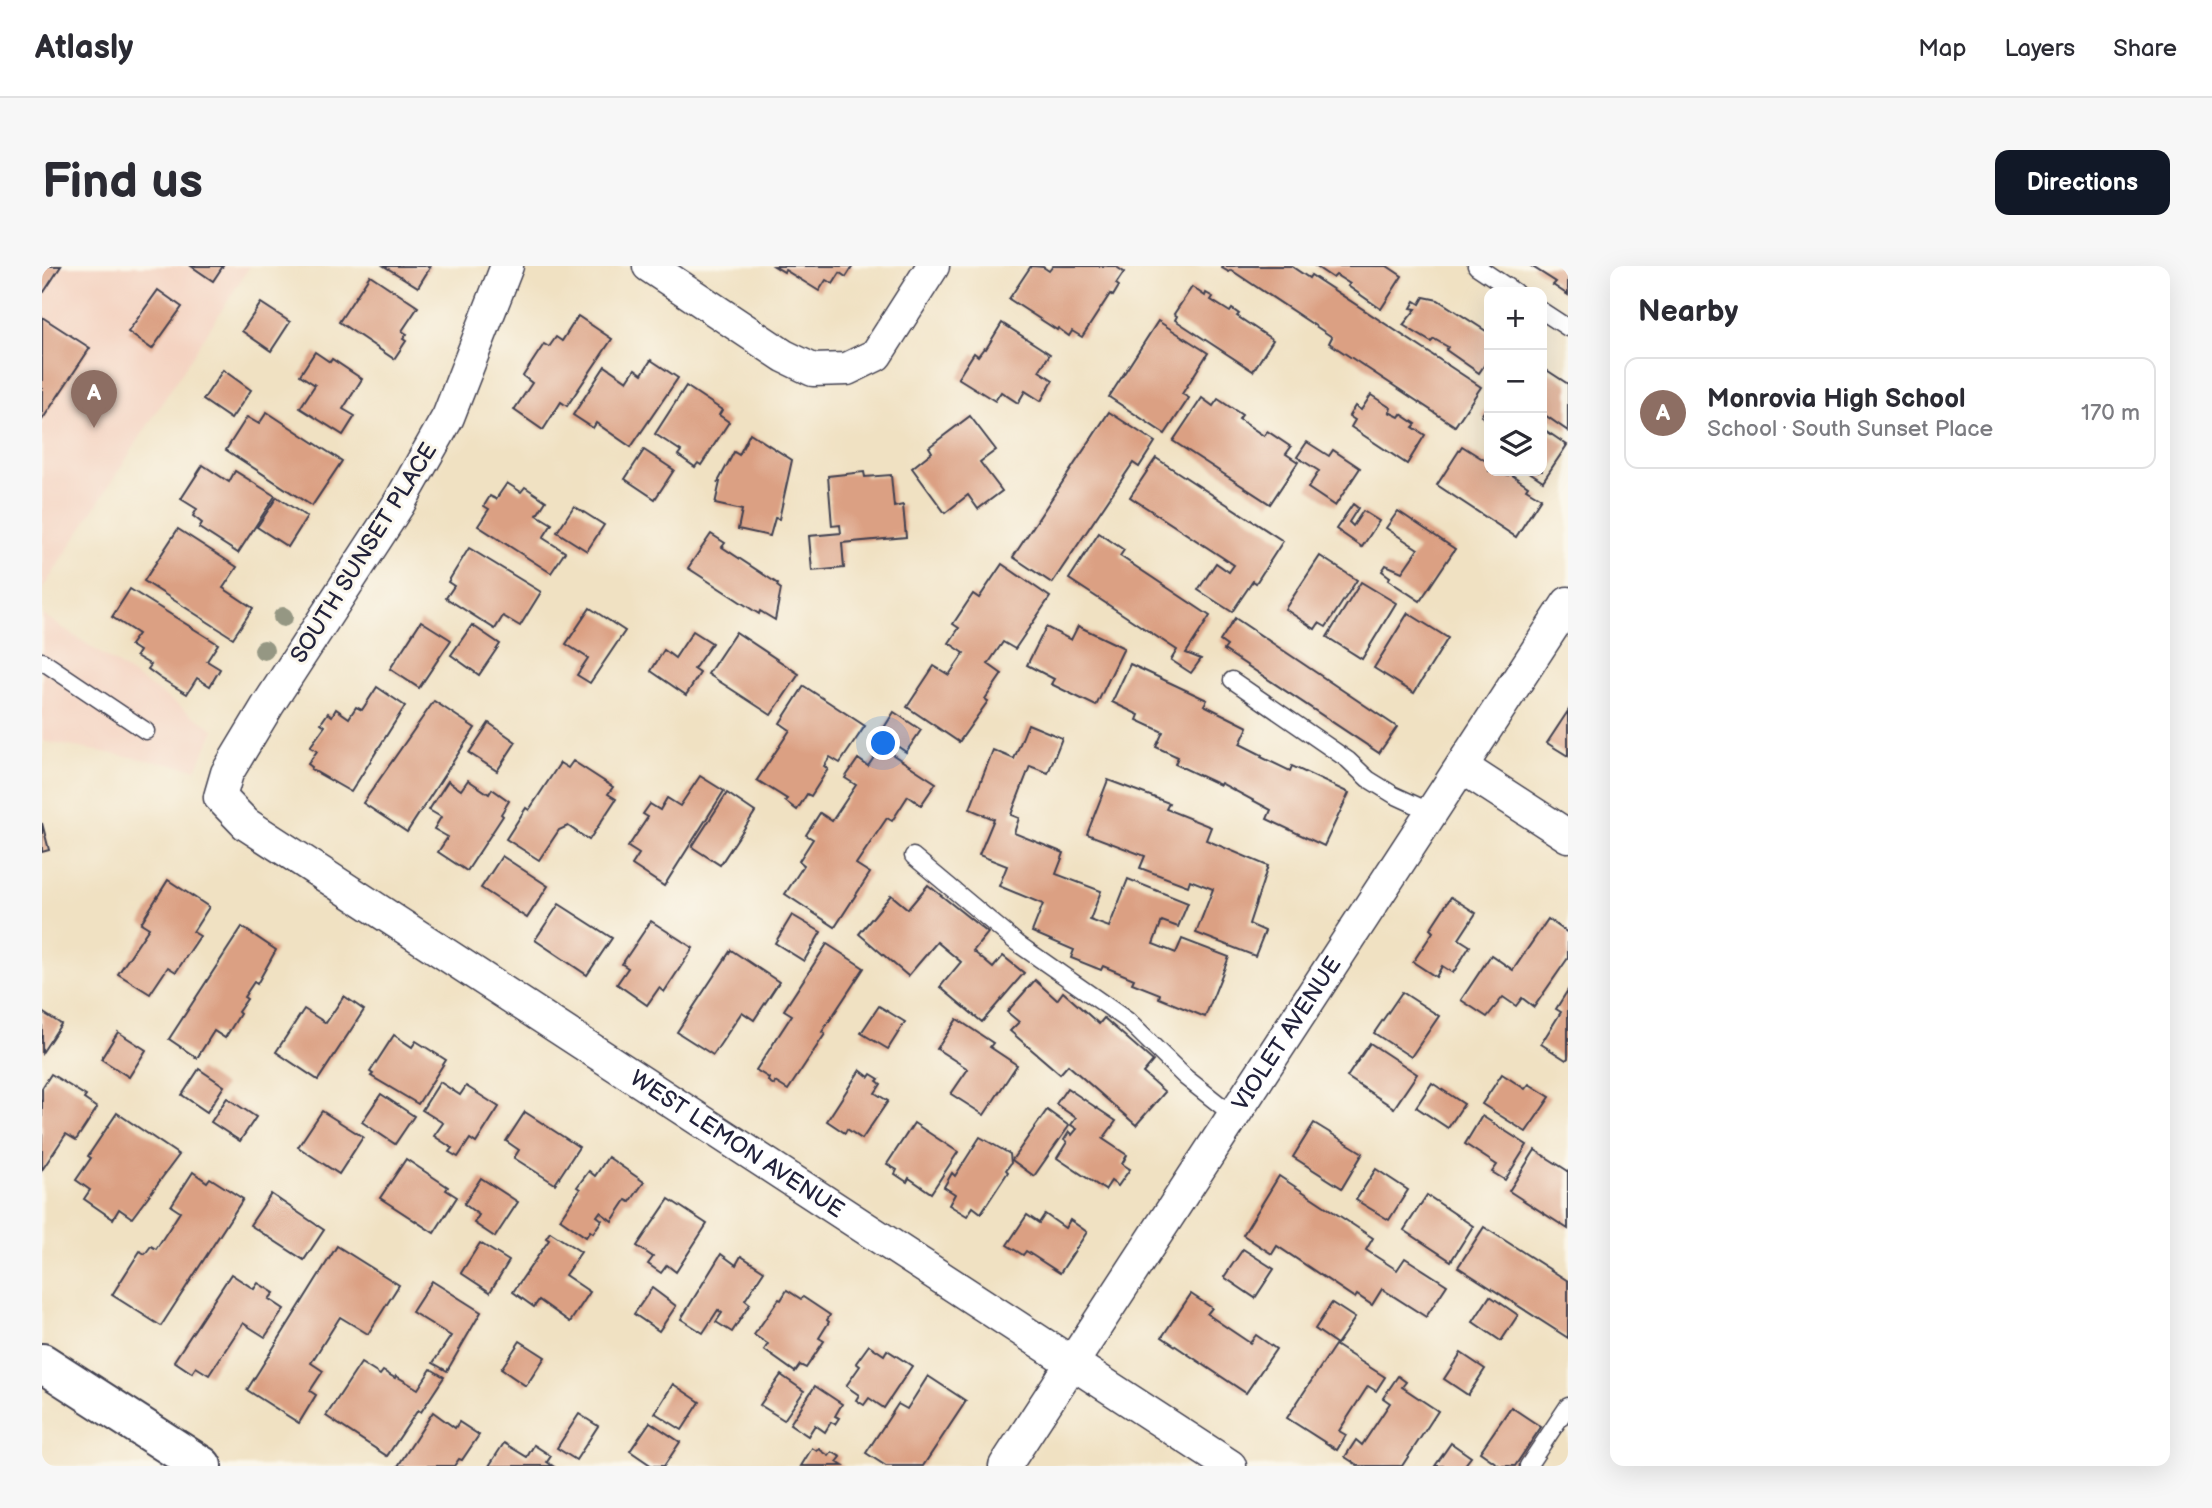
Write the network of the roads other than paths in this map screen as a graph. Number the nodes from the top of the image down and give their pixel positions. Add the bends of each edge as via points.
1 (507, 266) edge
2 (649, 266) edge
3 (933, 266) edge
4 (1476, 266) edge
5 (1508, 287) edge
6 (1547, 314) edge
7 (1568, 328) edge
8 (1568, 603) edge
9 (42, 661) edge
10 (1232, 680) dead end
11 (146, 731) dead end
12 (1461, 766) junction
13 (1431, 813) junction
14 (246, 824) joint
15 (1568, 836) edge
16 (914, 856) dead end
17 (1234, 1116) junction
18 (42, 1363) edge
19 (1072, 1364) junction
20 (1568, 1406) edge
21 (202, 1466) edge
22 (1005, 1466) edge
23 (1230, 1466) edge
24 (1528, 1466) edge

1 - 14 street, SOUTH SUNSET PLACE via 448,417 398,505 227,773 220,797
2 - 3 street via 813,370 847,369 876,355
4 - 5 lane
6 - 7 lane
8 - 12 street, VIOLET AVENUE
9 - 11 lane
10 - 13 lane via 1348,760 1368,779
12 - 13 street, VIOLET AVENUE
12 - 15 street
13 - 17 street, VIOLET AVENUE
14 - 19 street, WEST LEMON AVENUE
16 - 17 lane via 1017,943 1127,1020 1185,1077
17 - 19 street, VIOLET AVENUE
18 - 21 street
19 - 22 street, VIOLET AVENUE
19 - 23 street, WEST LEMON AVENUE
20 - 24 lane

